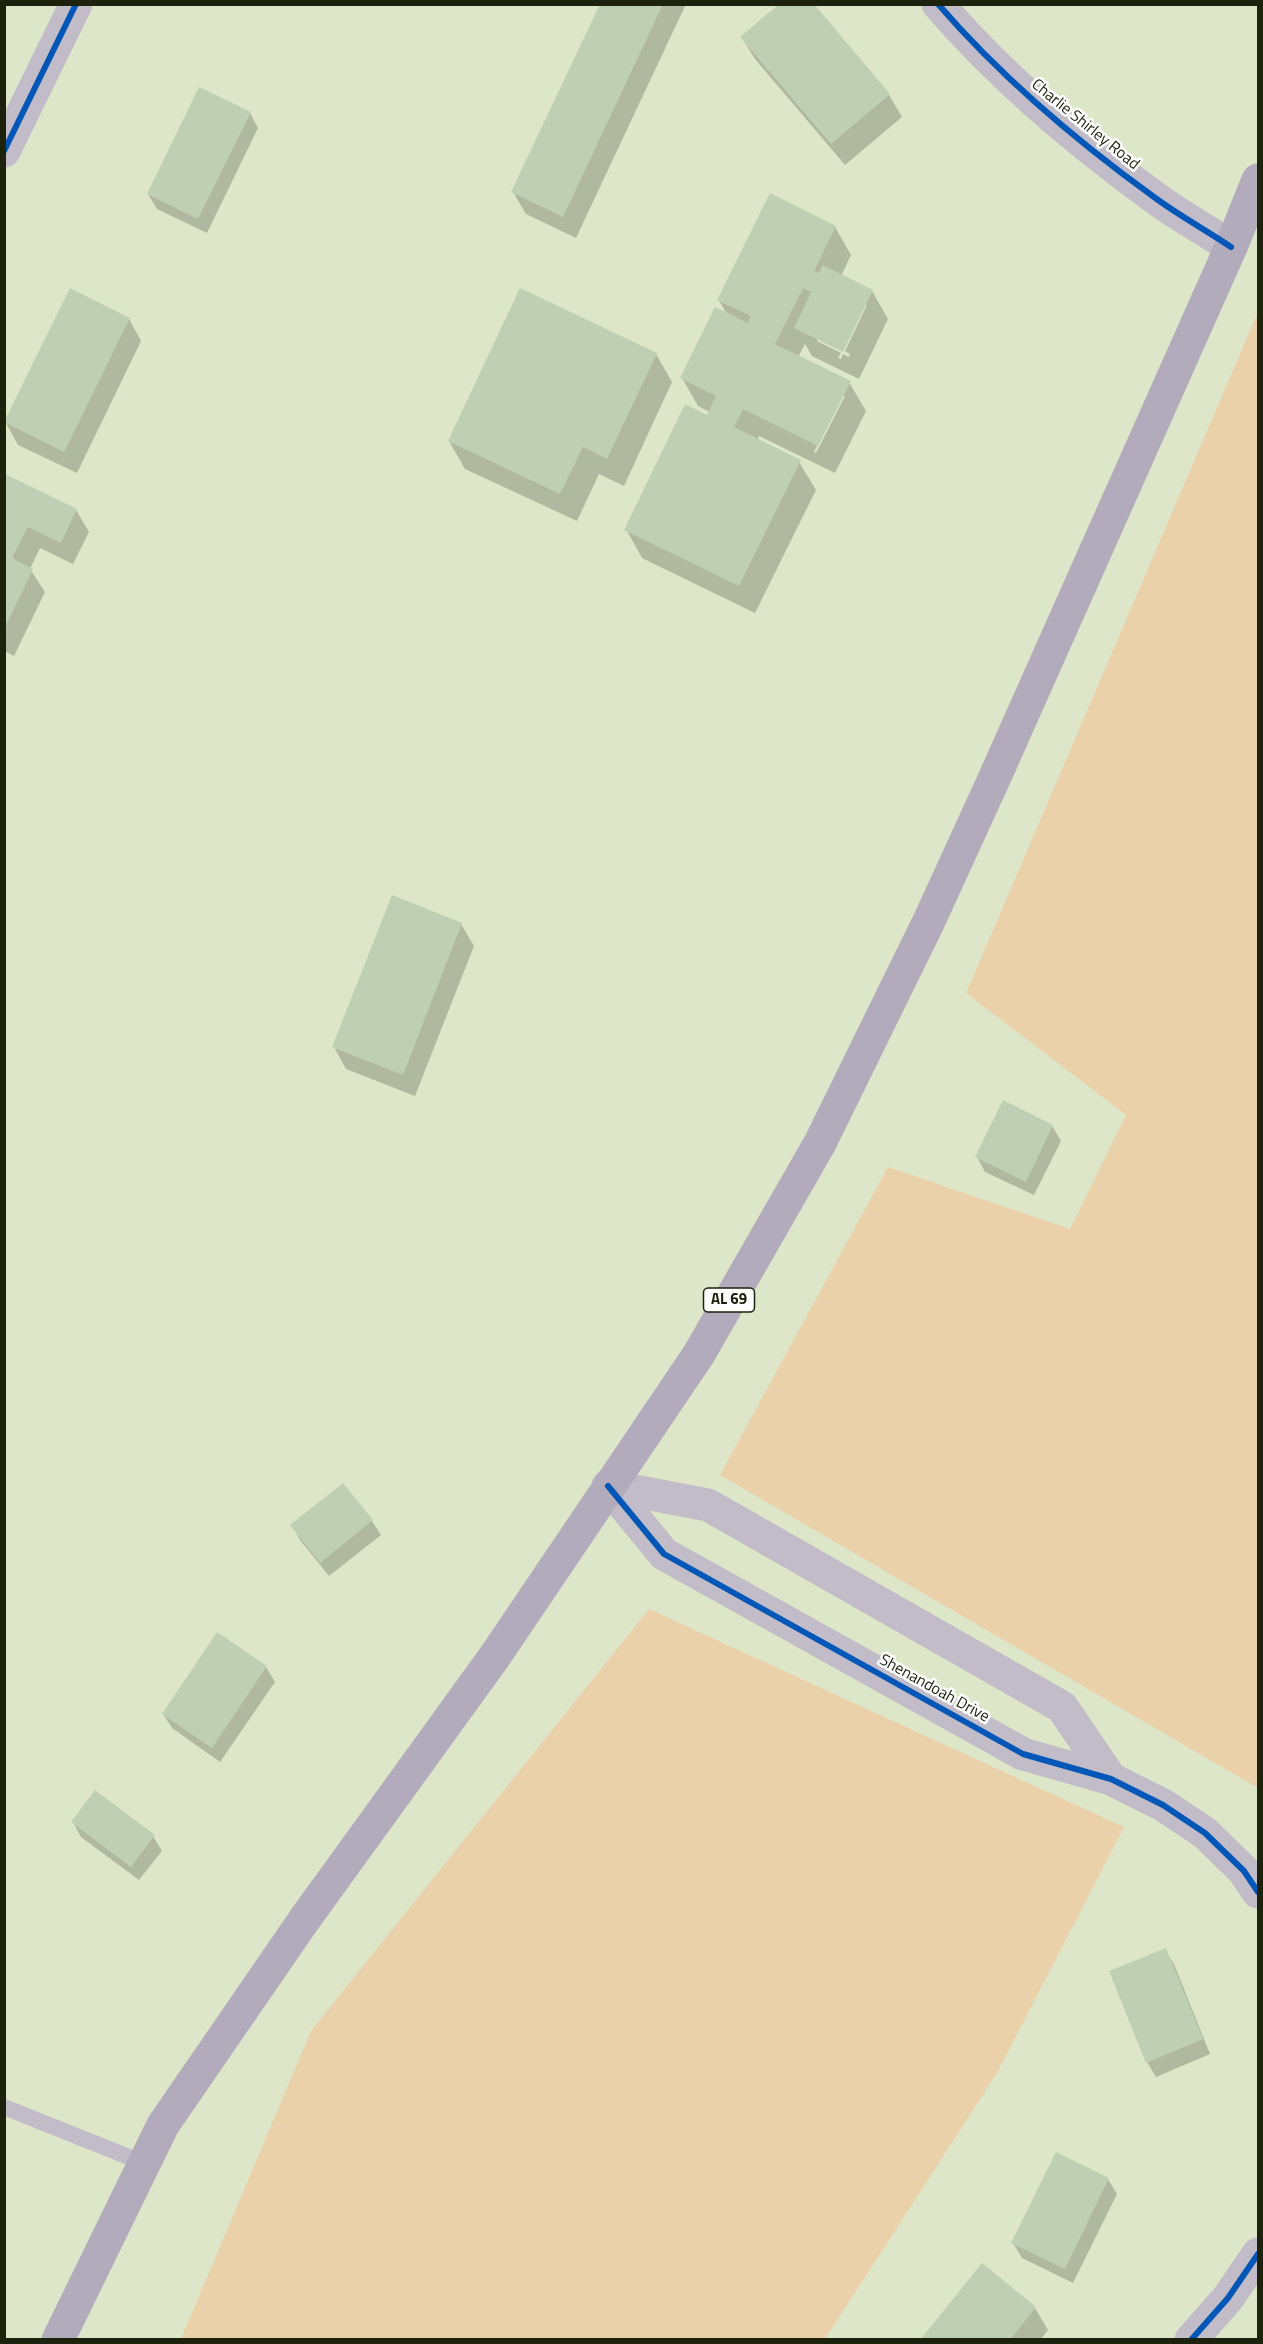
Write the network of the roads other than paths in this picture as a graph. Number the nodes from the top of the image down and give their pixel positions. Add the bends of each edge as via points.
1 (76, 4) edge
2 (938, 4) edge
3 (4, 151) edge
4 (1258, 180) edge
5 (1231, 247) junction
6 (608, 1486) junction
7 (1112, 1779) junction
8 (1258, 1893) edge
9 (4, 2108) edge
10 (144, 2163) junction
11 (1258, 2254) edge
12 (58, 2340) edge
13 (1191, 2340) edge

1 - 3 street
2 - 5 street, Charlie Shirley Road via 1035,104 1066,130 1155,198
4 - 5 main road, AL 69
5 - 6 main road, AL 69 via 929,921 819,1143 699,1354
6 - 7 street, Shenandoah Drive via 664,1554 1023,1754
6 - 7 street, Shenandoah Drive via 708,1505 1062,1707
6 - 10 main road, AL 69 via 495,1656 303,1920 169,2115
7 - 8 street, Shenandoah Drive via 1163,1805 1205,1833 1244,1871
9 - 10 lane
10 - 12 main road, AL 69
11 - 13 street via 1228,2298

